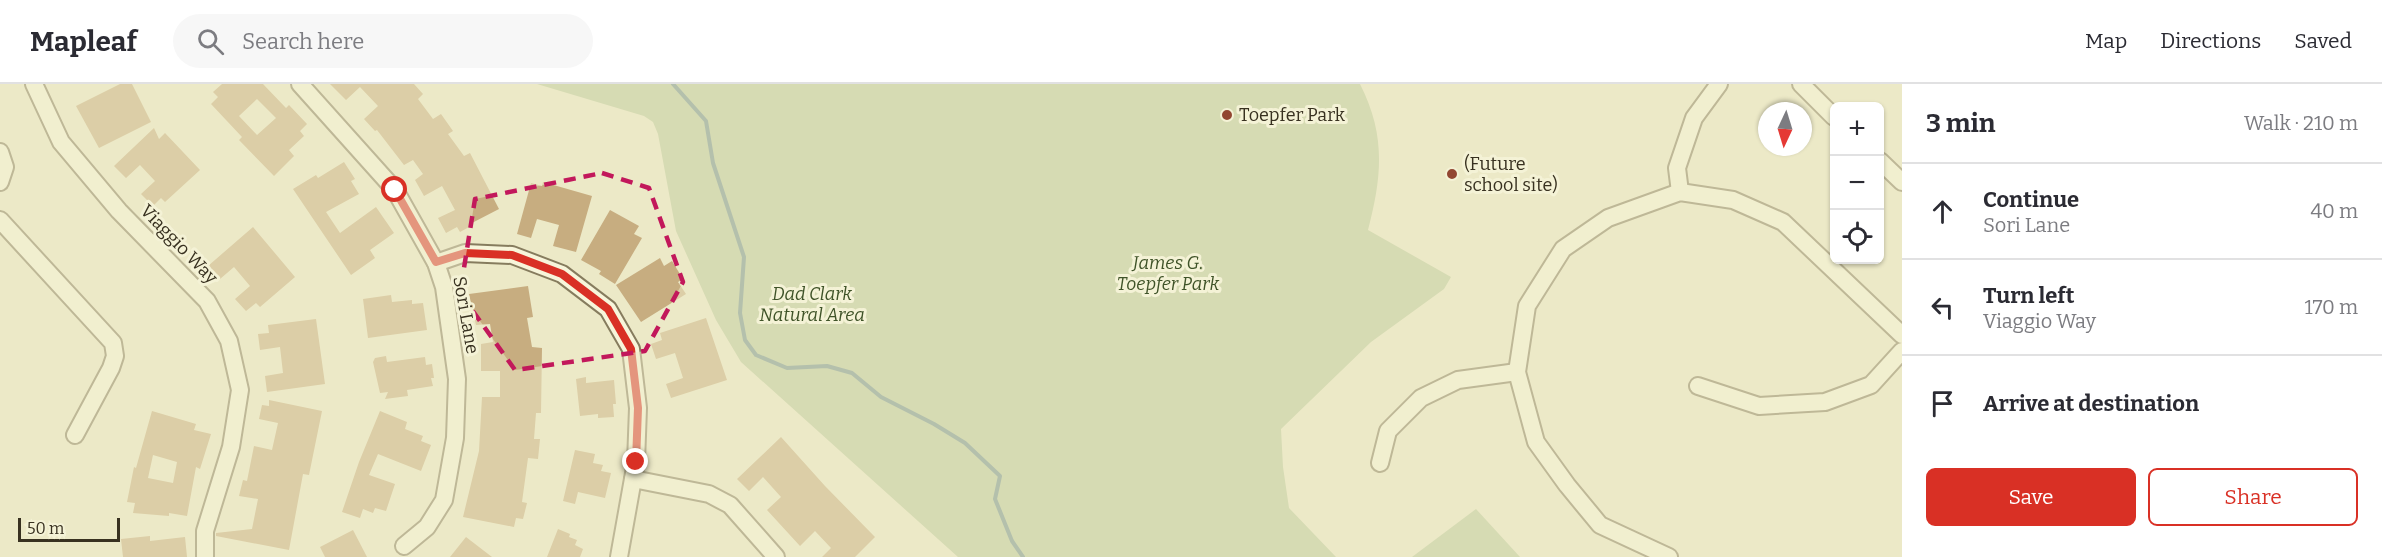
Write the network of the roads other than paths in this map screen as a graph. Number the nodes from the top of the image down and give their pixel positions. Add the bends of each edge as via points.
1 (34, 84) edge
2 (300, 84) edge
3 (1719, 84) edge
4 (1801, 84) edge
5 (1830, 113) edge
6 (0, 152) edge
7 (1884, 164) edge
8 (0, 182) edge
9 (1902, 182) edge
10 (1680, 192) junction
11 (0, 220) edge
12 (436, 262) junction
13 (1902, 335) edge
14 (1902, 351) edge
15 (1517, 372) junction
16 (1698, 386) dead end
17 (75, 435) dead end
18 (1380, 464) dead end
19 (633, 479) junction
20 (404, 546) dead end
21 (205, 557) edge
22 (619, 557) edge
23 (776, 557) edge
24 (1669, 557) edge

1 - 21 street, Viaggio Way via 61,142 119,211 207,301 229,341 240,390 231,447 205,531
2 - 12 street, Sori Lane via 395,190
3 - 10 street via 1694,118 1677,168
4 - 5 street
6 - 8 street via 5,167
7 - 9 street
10 - 13 street via 1733,200 1783,222
10 - 15 street via 1608,218 1563,249 1527,306
11 - 17 street via 113,343 115,356 111,368
12 - 19 street via 465,253 512,255 562,274 608,309 631,349 638,408
12 - 20 street, Sori Lane via 444,287 457,379 455,438 444,501 427,527
14 - 16 street via 1870,385 1825,402 1760,406
15 - 18 street via 1458,380 1421,398 1388,432
15 - 24 street via 1536,442 1567,485 1600,525
19 - 22 street
19 - 23 street via 709,494 730,505

